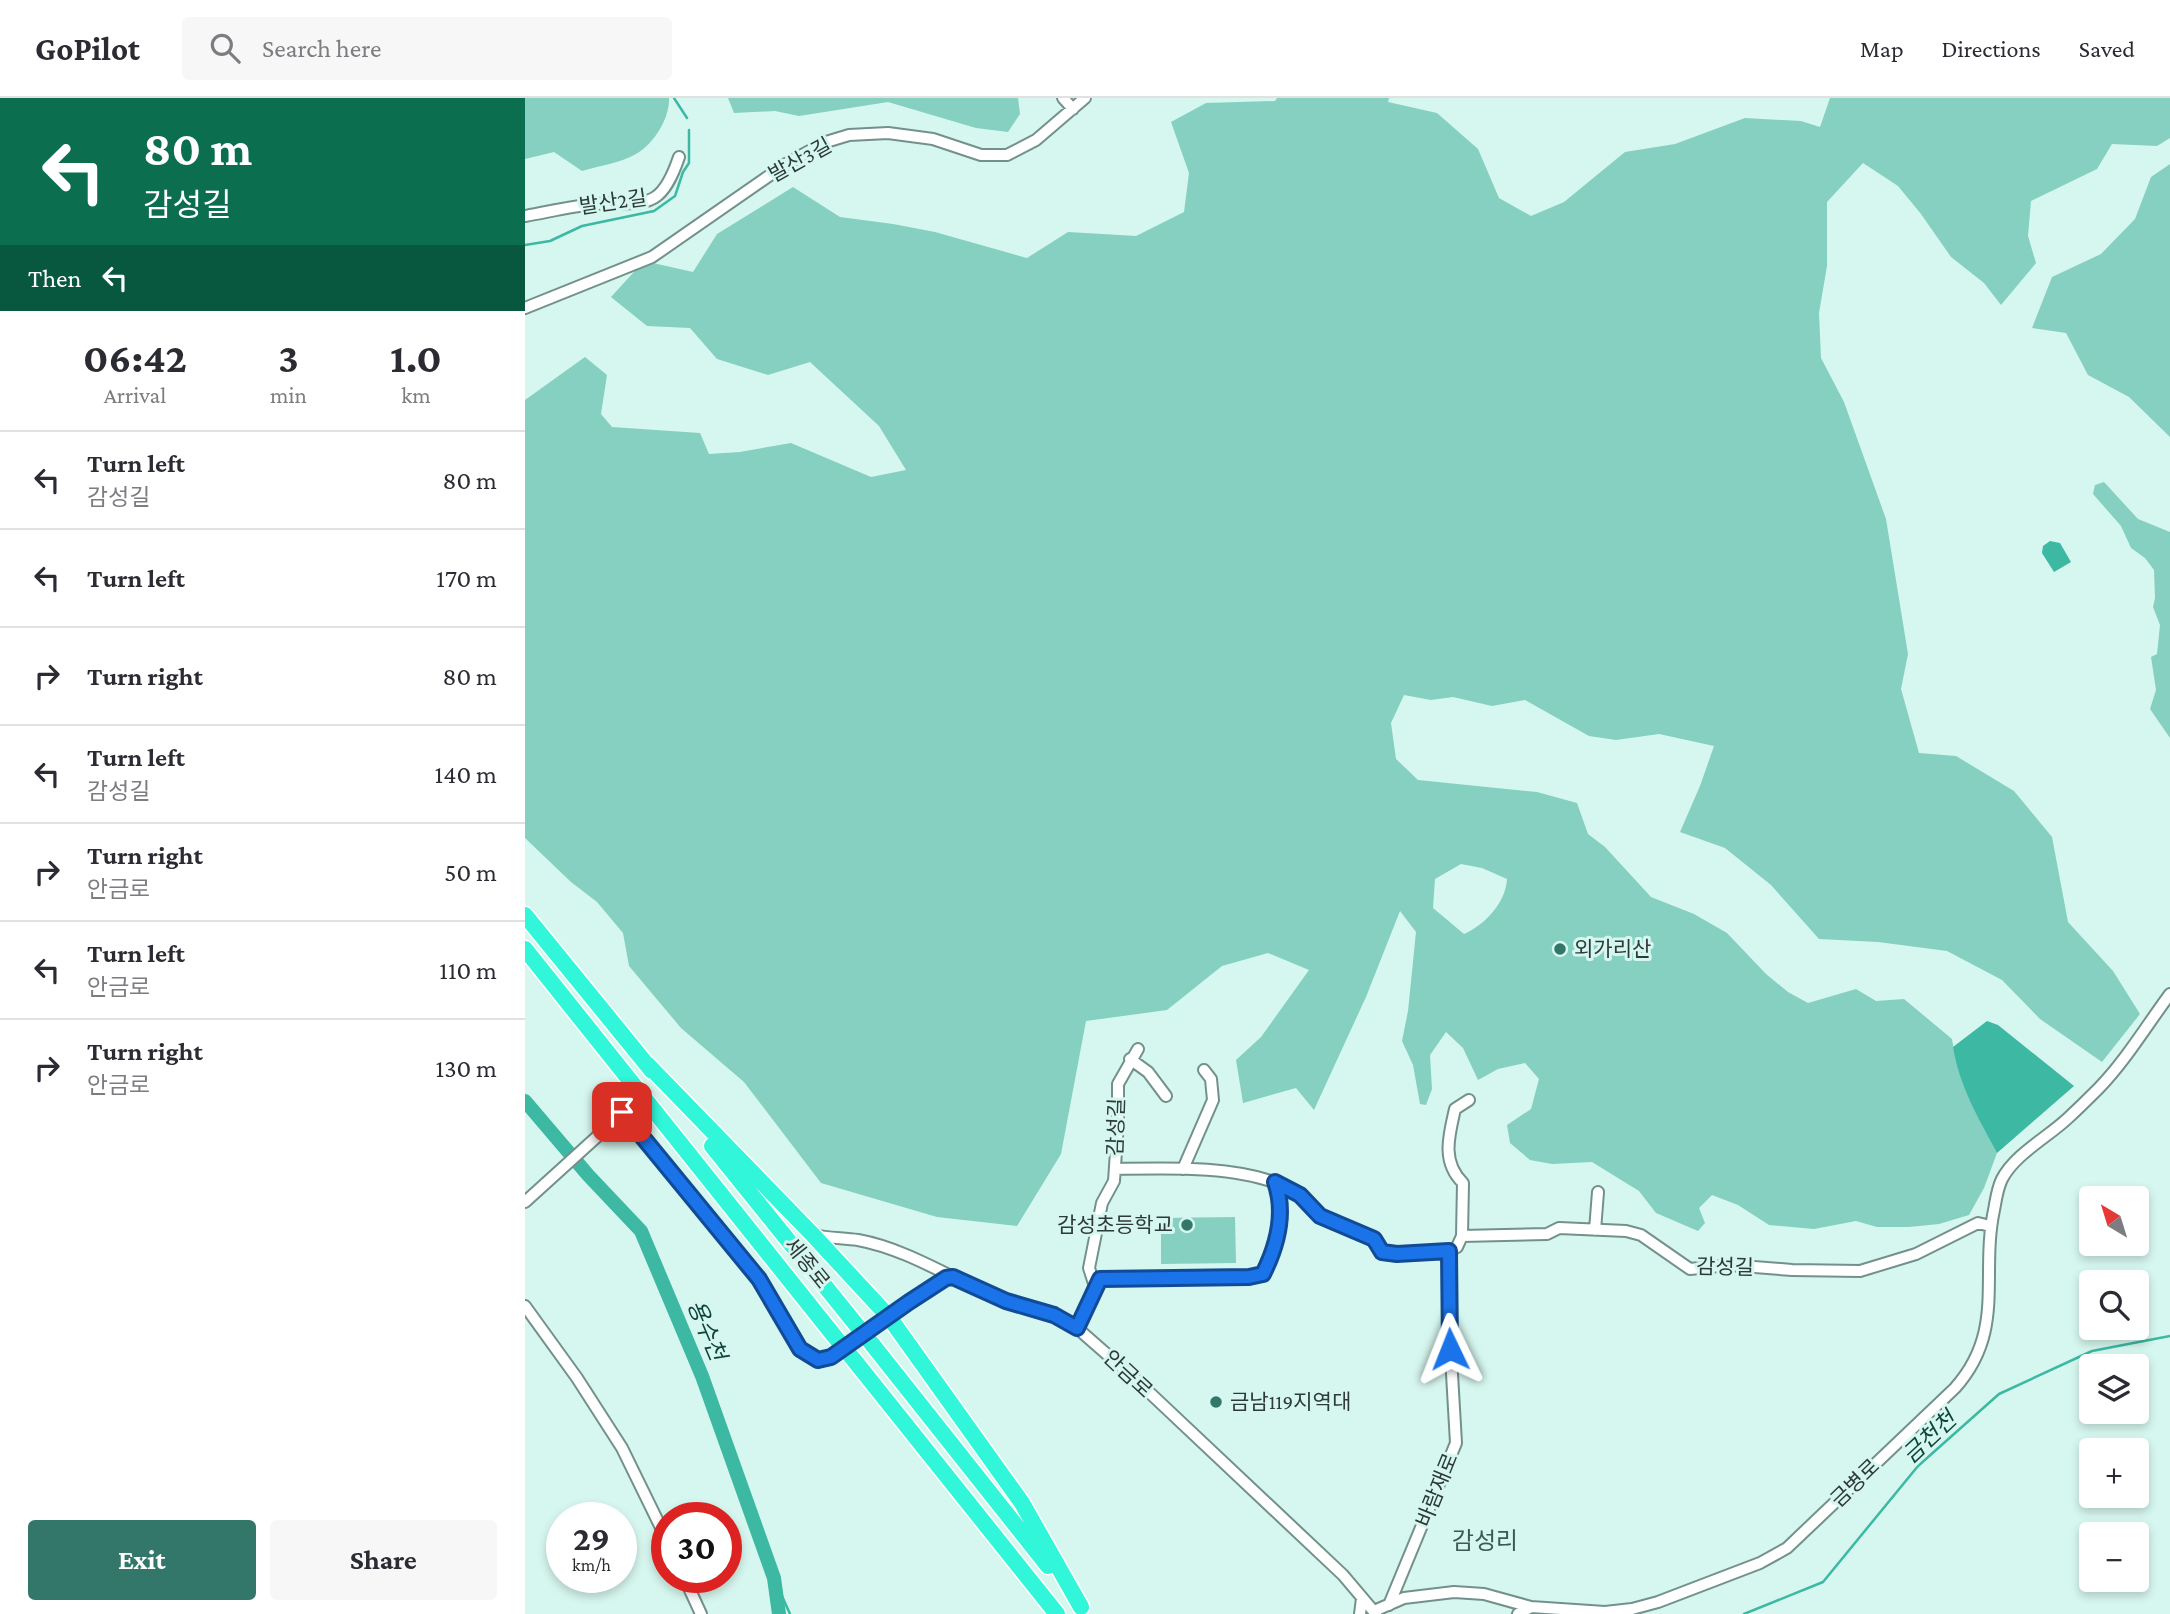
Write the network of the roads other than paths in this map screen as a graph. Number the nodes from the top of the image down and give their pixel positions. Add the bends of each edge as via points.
1 (1063, 98) edge
2 (1085, 98) edge
3 (1073, 109) junction
4 (678, 157) dead end
5 (525, 216) edge
6 (525, 308) edge
7 (525, 915) edge
8 (525, 948) edge
9 (2170, 994) edge
10 (1138, 1048) dead end
11 (1131, 1059) junction
12 (647, 1065) junction
13 (1204, 1070) dead end
14 (643, 1095) junction
15 (1166, 1096) dead end
16 (1469, 1100) dead end
17 (622, 1112) junction
18 (1115, 1169) junction
19 (1183, 1169) junction
20 (1275, 1182) junction
21 (1598, 1192) dead end
22 (525, 1202) edge
23 (1990, 1226) junction
24 (1595, 1230) junction
25 (813, 1235) junction
26 (1462, 1236) junction
27 (1449, 1251) junction
28 (953, 1277) junction
29 (1096, 1290) junction
30 (525, 1306) edge
31 (889, 1317) junction
32 (1077, 1328) junction
33 (651, 1507) edge
34 (691, 1593) edge
35 (1362, 1598) junction
36 (1389, 1605) junction
37 (1531, 1607) junction
38 (1084, 1611) edge
39 (1375, 1613) edge
40 (701, 1614) edge
41 (1057, 1614) edge
42 (1360, 1614) edge
43 (1518, 1614) edge

1 - 3 street
2 - 3 street, 발산3길
3 - 6 street, 발산3길 via 1035,140 1007,155 981,155 933,139 888,133 849,135 826,142 786,164 652,257
4 - 5 street, 발산2길 via 668,186 647,201
7 - 12 highway, 세종로
8 - 14 highway, 세종로
9 - 23 street, 금병로 via 2102,1085 2004,1176
10 - 11 street, 감성길
11 - 15 street
11 - 18 street, 감성길 via 1118,1084
12 - 25 highway
12 - 38 highway, 세종로, bridge
13 - 19 street via 1211,1079 1213,1100
14 - 17 street
14 - 41 highway, 세종로, bridge
16 - 26 street via 1455,1109 1448,1139 1450,1169 1463,1183
17 - 22 street
17 - 31 street via 759,1279 800,1349 818,1360 831,1357
18 - 19 street, 감성길
18 - 29 street, 감성길 via 1091,1249 1089,1269
19 - 20 street, 감성길
20 - 27 street, 감성길 via 1300,1195 1320,1216 1374,1239 1382,1252
20 - 29 street via 1280,1205 1278,1235 1263,1274 1109,1277 1100,1279
21 - 24 street
23 - 24 street, 감성길 via 1978,1223 1916,1254 1860,1270 1729,1265 1690,1269 1641,1235
23 - 37 street, 금병로 via 1988,1316 1971,1370 1787,1548 1761,1563 1632,1609 1605,1612
24 - 26 street, 감성길 via 1559,1228 1546,1234
25 - 28 street, 안금로 via 884,1247
25 - 31 highway
26 - 27 street
27 - 36 street, 바람재로 via 1456,1443
28 - 31 street
28 - 32 street, 안금로
29 - 32 street
30 - 33 street via 622,1448
31 - 38 highway via 1022,1503
32 - 35 street, 안금로
34 - 40 street
35 - 39 street, 안금로
35 - 42 street
36 - 37 street, 금병로 via 1404,1598 1454,1591
36 - 39 street, 금병로
37 - 43 street

